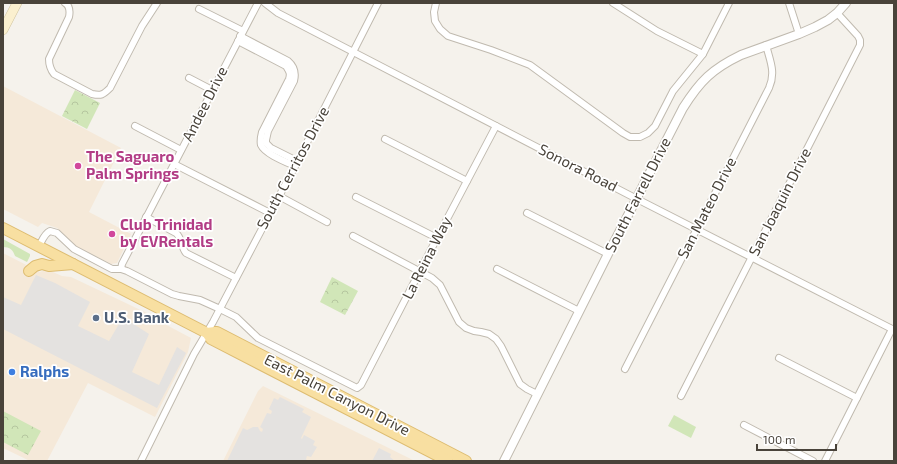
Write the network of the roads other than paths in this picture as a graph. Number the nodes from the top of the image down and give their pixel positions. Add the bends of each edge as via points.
1 (16, 3) edge
2 (65, 3) edge
3 (158, 3) edge
4 (258, 3) edge
5 (266, 3) edge
6 (378, 3) edge
7 (436, 3) edge
8 (613, 3) edge
9 (730, 3) edge
10 (789, 3) edge
11 (846, 3) edge
12 (199, 9) dead end
13 (837, 13) junction
14 (3, 30) edge
15 (799, 34) junction
16 (240, 36) junction
17 (766, 45) junction
18 (353, 52) junction
19 (702, 54) junction
20 (189, 78) dead end
21 (212, 90) junction
22 (135, 126) dead end
23 (496, 126) junction
24 (385, 139) dead end
25 (181, 150) junction
26 (174, 164) junction
27 (296, 164) junction
28 (467, 181) junction
29 (279, 196) junction
30 (356, 197) dead end
31 (637, 199) junction
32 (270, 213) junction
33 (527, 213) dead end
34 (146, 217) junction
35 (327, 222) dead end
36 (3, 228) edge
37 (696, 228) junction
38 (353, 236) dead end
39 (437, 238) junction
40 (39, 246) junction
41 (608, 254) junction
42 (752, 257) junction
43 (73, 264) junction
44 (121, 269) junction
45 (497, 270) dead end
46 (28, 271) dead end
47 (420, 271) junction
48 (236, 278) junction
49 (220, 309) junction
50 (579, 311) junction
51 (893, 329) edge
52 (207, 333) junction
53 (779, 358) dead end
54 (625, 369) dead end
55 (537, 394) junction
56 (681, 396) dead end
57 (857, 398) junction
58 (744, 425) dead end
59 (141, 461) edge
60 (448, 461) edge
61 (466, 461) edge
62 (504, 461) edge
63 (813, 461) edge
64 (825, 461) edge

1 - 14 main road
2 - 3 street via 70,10 69,18 49,59 49,65 54,74 92,94 99,95 110,88 142,26
4 - 16 street, Andee Drive
5 - 18 street, Sonora Road via 278,13
6 - 18 street, South Cerritos Drive
7 - 19 street via 435,21 448,36 530,65 630,137 640,137 656,126 673,91
8 - 19 street via 657,31
9 - 19 street
10 - 15 street
11 - 13 street, South Farrell Drive
12 - 16 street
13 - 15 street, South Farrell Drive via 822,24
13 - 42 street, San Joaquin Drive via 858,36 860,45
15 - 17 street, South Farrell Drive
16 - 21 street, Andee Drive
16 - 27 street via 286,66 289,71 289,79 260,137 261,145 267,152
17 - 31 street, South Farrell Drive via 727,62 699,85 683,108
17 - 37 street, San Mateo Drive via 773,70 772,80
18 - 23 street, Sonora Road
18 - 27 street, South Cerritos Drive
20 - 21 street
21 - 25 street, Andee Drive
22 - 25 street
23 - 28 street, La Reina Way
23 - 31 street, Sonora Road
24 - 28 street
25 - 26 street, Andee Drive
26 - 32 street
26 - 34 street, Andee Drive
27 - 29 street, South Cerritos Drive
28 - 39 street, La Reina Way
29 - 32 street, South Cerritos Drive
29 - 35 street
30 - 39 street
31 - 37 street, Sonora Road
31 - 41 street, South Farrell Drive
32 - 48 street, South Cerritos Drive
33 - 41 street
34 - 44 street, Andee Drive
34 - 48 street via 179,235 186,253
36 - 40 main road, East Palm Canyon Drive
37 - 42 street, Sonora Road
37 - 54 street, San Mateo Drive
38 - 47 street
39 - 47 street, La Reina Way
40 - 43 main road, East Palm Canyon Drive
40 - 44 street via 50,231 57,233 74,249 112,269
41 - 50 street, South Farrell Drive
42 - 51 street, Sonora Road
42 - 56 street, San Joaquin Drive
43 - 46 main road via 42,264
43 - 52 main road, East Palm Canyon Drive
44 - 49 street via 172,294 200,300
45 - 50 street
47 - 49 street, La Reina Way via 361,385 357,388 258,338 236,317
47 - 55 street via 440,285 459,322 466,328 489,334 496,339 520,384
48 - 49 street, South Cerritos Drive
49 - 52 street, South Cerritos Drive
50 - 55 street, South Farrell Drive
51 - 57 street
52 - 59 street, South Cerritos Drive
52 - 60 main road, East Palm Canyon Drive via 211,339
52 - 61 main road, East Palm Canyon Drive via 217,332
53 - 57 street
55 - 62 street, South Farrell Drive
57 - 64 street
58 - 63 street

